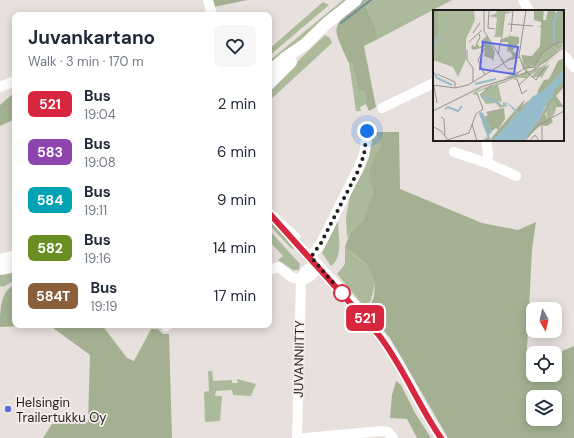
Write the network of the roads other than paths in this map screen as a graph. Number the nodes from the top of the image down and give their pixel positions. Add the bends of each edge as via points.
1 (208, 0) edge
2 (356, 0) edge
3 (523, 0) edge
4 (528, 10) edge
5 (211, 12) edge
6 (304, 45) junction
7 (564, 56) edge
8 (574, 67) edge
9 (272, 69) edge
10 (272, 81) edge
11 (12, 82) edge
12 (433, 83) edge
13 (0, 87) edge
14 (382, 108) dead end
15 (367, 131) dead end
16 (486, 141) edge
17 (454, 152) dead end
18 (487, 163) junction
19 (516, 176) dead end
20 (272, 216) edge
21 (12, 257) edge
22 (0, 260) edge
23 (314, 261) junction
24 (12, 267) edge
25 (0, 269) edge
26 (272, 269) edge
27 (301, 280) junction
28 (297, 438) edge
29 (305, 438) edge
30 (393, 438) edge
31 (441, 438) edge

1 - 5 street
2 - 6 main road
3 - 4 street
6 - 9 main road
6 - 10 main road via 290,64
7 - 8 street
11 - 13 street
12 - 14 street
15 - 23 street via 364,155 358,171
16 - 18 street
17 - 18 street
18 - 19 street
20 - 23 street via 289,234 300,240
21 - 22 main road
23 - 27 street via 303,273
23 - 31 street via 392,352
24 - 25 main road
26 - 27 street via 279,268 291,277
27 - 28 street, JUVANNIITTY
29 - 30 street via 382,430

